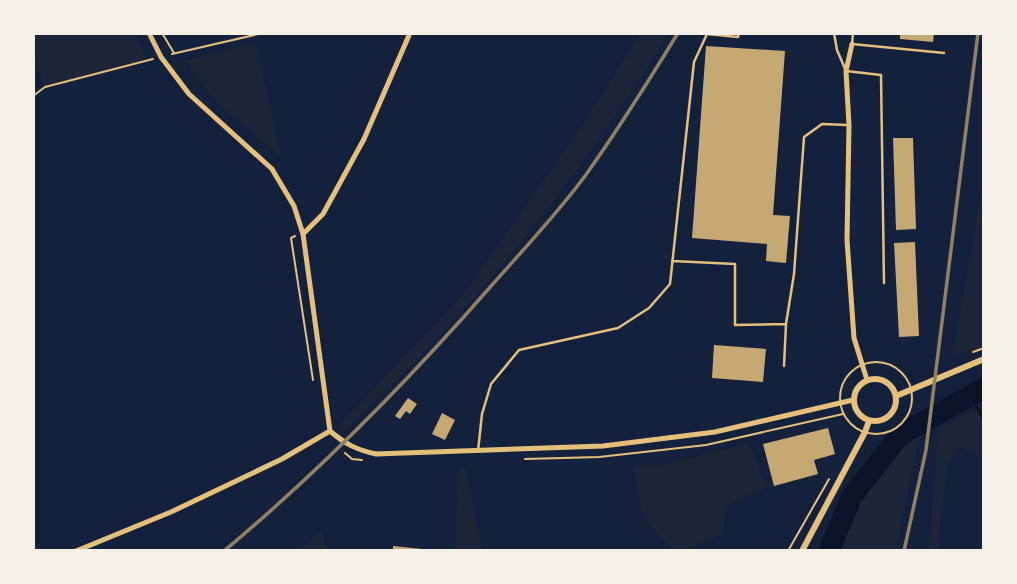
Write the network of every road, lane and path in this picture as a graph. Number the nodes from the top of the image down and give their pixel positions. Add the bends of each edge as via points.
1 (149, 33) edge
2 (162, 33) edge
3 (263, 33) edge
4 (410, 33) edge
5 (739, 33) edge
6 (834, 33) edge
7 (853, 33) edge
8 (852, 44) junction
9 (174, 53) junction
10 (944, 53) dead end
11 (161, 57) junction
12 (846, 71) junction
13 (33, 96) edge
14 (849, 125) junction
15 (303, 234) junction
16 (672, 261) junction
17 (884, 283) dead end
18 (786, 324) junction
19 (984, 359) edge
20 (862, 364) junction
21 (784, 366) dead end
22 (867, 380) junction
23 (314, 383) dead end
24 (911, 391) junction
25 (896, 396) junction
26 (853, 400) junction
27 (842, 401) junction
28 (869, 421) junction
29 (330, 431) junction
30 (865, 432) junction
31 (478, 451) junction
32 (832, 473) dead end
33 (76, 551) edge
34 (788, 551) edge
35 (802, 551) edge

1 - 11 street
2 - 9 path
3 - 9 path
4 - 15 street via 358,150 323,214
5 - 16 lane via 738,37 707,34 694,62
6 - 12 lane
7 - 8 lane
8 - 10 lane
8 - 12 street
9 - 11 path
11 - 13 path via 45,87
11 - 15 street via 197,102 272,169 294,206
12 - 14 street
12 - 17 lane via 881,75
14 - 18 lane via 822,124 804,137
14 - 20 street via 847,240 854,338
15 - 23 path via 291,238
15 - 29 street
16 - 18 lane via 735,264 735,325
16 - 31 lane via 670,284 638,317 618,328 519,350 491,384
18 - 21 lane
19 - 24 street
20 - 22 street
20 - 24 path via 880,362 897,368
20 - 27 path via 848,374 841,389
22 - 25 street via 883,380
22 - 26 street
24 - 25 street
24 - 30 path via 909,412 902,423 880,434
25 - 28 street via 889,416
26 - 27 street
26 - 28 street via 858,413
27 - 30 path via 843,414
27 - 31 street via 715,432 603,446
28 - 30 street
29 - 31 street via 357,450 376,454
29 - 33 street via 171,512
30 - 35 street
32 - 34 path

